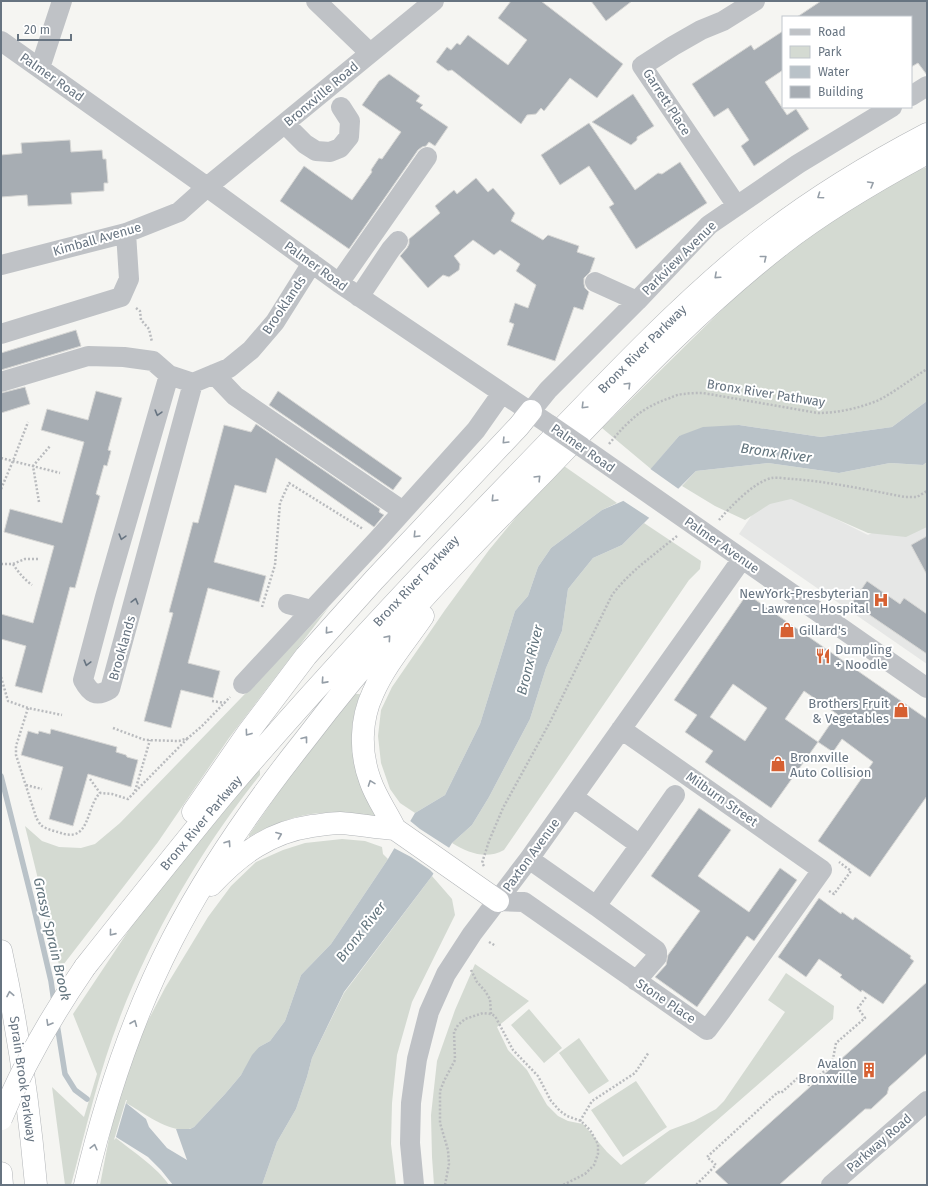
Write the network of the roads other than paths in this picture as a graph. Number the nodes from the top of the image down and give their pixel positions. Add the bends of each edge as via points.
1 (62, 1) edge
2 (316, 1) edge
3 (434, 1) edge
4 (755, 1) edge
5 (1, 41) edge
6 (370, 53) junction
7 (40, 68) junction
8 (927, 86) edge
9 (912, 95) edge
10 (341, 107) dead end
11 (890, 108) edge
12 (284, 124) junction
13 (927, 134) edge
14 (926, 154) edge
15 (427, 157) dead end
16 (207, 187) junction
17 (737, 206) junction
18 (126, 233) junction
19 (398, 241) dead end
20 (312, 263) junction
21 (1, 266) edge
22 (595, 282) dead end
23 (339, 283) junction
24 (359, 297) junction
25 (637, 301) junction
26 (1, 334) edge
27 (214, 374) junction
28 (169, 375) junction
29 (1, 382) edge
30 (193, 383) junction
31 (502, 393) junction
32 (531, 411) junction
33 (635, 484) joint
34 (136, 489) junction
35 (163, 497) junction
36 (403, 511) junction
37 (462, 557) junction
38 (742, 559) junction
39 (288, 604) dead end
40 (311, 610) junction
41 (243, 684) dead end
42 (927, 688) edge
43 (621, 729) junction
44 (675, 795) dead end
45 (573, 797) junction
46 (395, 829) junction
47 (640, 845) junction
48 (529, 859) junction
49 (829, 864) joint
50 (498, 900) junction
51 (136, 902) junction
52 (596, 906) junction
53 (186, 913) junction
54 (1, 951) edge
55 (636, 981) junction
56 (927, 1101) edge
57 (1, 1119) edge
58 (1, 1173) edge
59 (2, 1185) edge
60 (36, 1185) edge
61 (85, 1185) edge
62 (414, 1185) edge
63 (830, 1185) edge

1 - 7 street
2 - 6 street
3 - 6 street, Bronxville Road
4 - 17 street, Garrett Place via 689,36 642,66
5 - 7 street, Palmer Road
6 - 12 street, Bronxville Road
7 - 16 street, Palmer Road
8 - 9 street
10 - 12 street via 350,121 349,137 340,148 330,152 316,151
11 - 17 street, Parkview Avenue via 798,164
12 - 16 street, Bronxville Road
13 -> 51 highway, Bronx River Parkway via 826,192 788,219 746,251 676,314 397,600 267,744
37 -> 14 highway, Bronx River Parkway via 648,365 737,282 810,223 868,186
15 - 23 street
16 - 18 street, Kimball Avenue via 179,212
16 - 20 street, Palmer Road
17 - 25 street, Parkview Avenue via 709,225
18 - 21 street, Kimball Avenue
18 - 26 street via 129,279 121,297
19 - 24 street
20 - 23 street, Palmer Road
20 - 27 street, Brooklands via 275,322 251,350 229,368
22 - 25 street
23 - 24 street, Palmer Road
24 - 31 street, Palmer Road
25 - 32 street, Parkview Avenue via 548,390
27 - 30 street, Brooklands
27 - 36 street via 234,396
28 - 29 street via 154,361 88,356
28 - 30 street
28 -> 34 street, Brooklands
30 - 35 street, Brooklands
31 - 32 street, Palmer Road
31 - 36 street via 476,430
32 - 33 street, Palmer Road, bridge
32 -> 51 highway via 306,656 201,800
33 - 38 street, Palmer Avenue
34 - 35 street
34 -> 35 street, Brooklands via 83,680 94,693 104,694 110,689
36 - 40 street
46 -> 37 highway via 374,792 366,770 364,722 372,694 386,670
53 -> 37 highway, Bronx River Parkway via 219,857 254,806 335,701 412,610
38 - 42 street, Palmer Avenue
38 - 43 street, Paxton Avenue
39 - 40 street
40 - 41 street
43 - 45 street, Paxton Avenue
43 - 49 street, Milburn Street
44 - 47 street
45 - 47 street
45 - 48 street, Paxton Avenue
46 - 50 highway
53 -> 46 highway via 234,863 272,837 305,827 338,823
47 - 52 street
48 - 50 street, Paxton Avenue
48 - 52 street
49 - 55 street, Stone Place via 707,1030
50 - 55 street, Stone Place via 524,902
50 - 62 street, Paxton Avenue via 446,974 429,1012 417,1059 411,1103 410,1143
51 -> 57 highway, Bronx River Parkway, bridge via 64,998 16,1084
52 - 55 street via 656,950 657,957
61 -> 53 highway, Bronx River Parkway via 99,1128 126,1044 157,971
60 -> 54 highway, Sprain Brook Parkway via 21,1056
56 - 63 street, Parkway Road
58 - 59 highway

